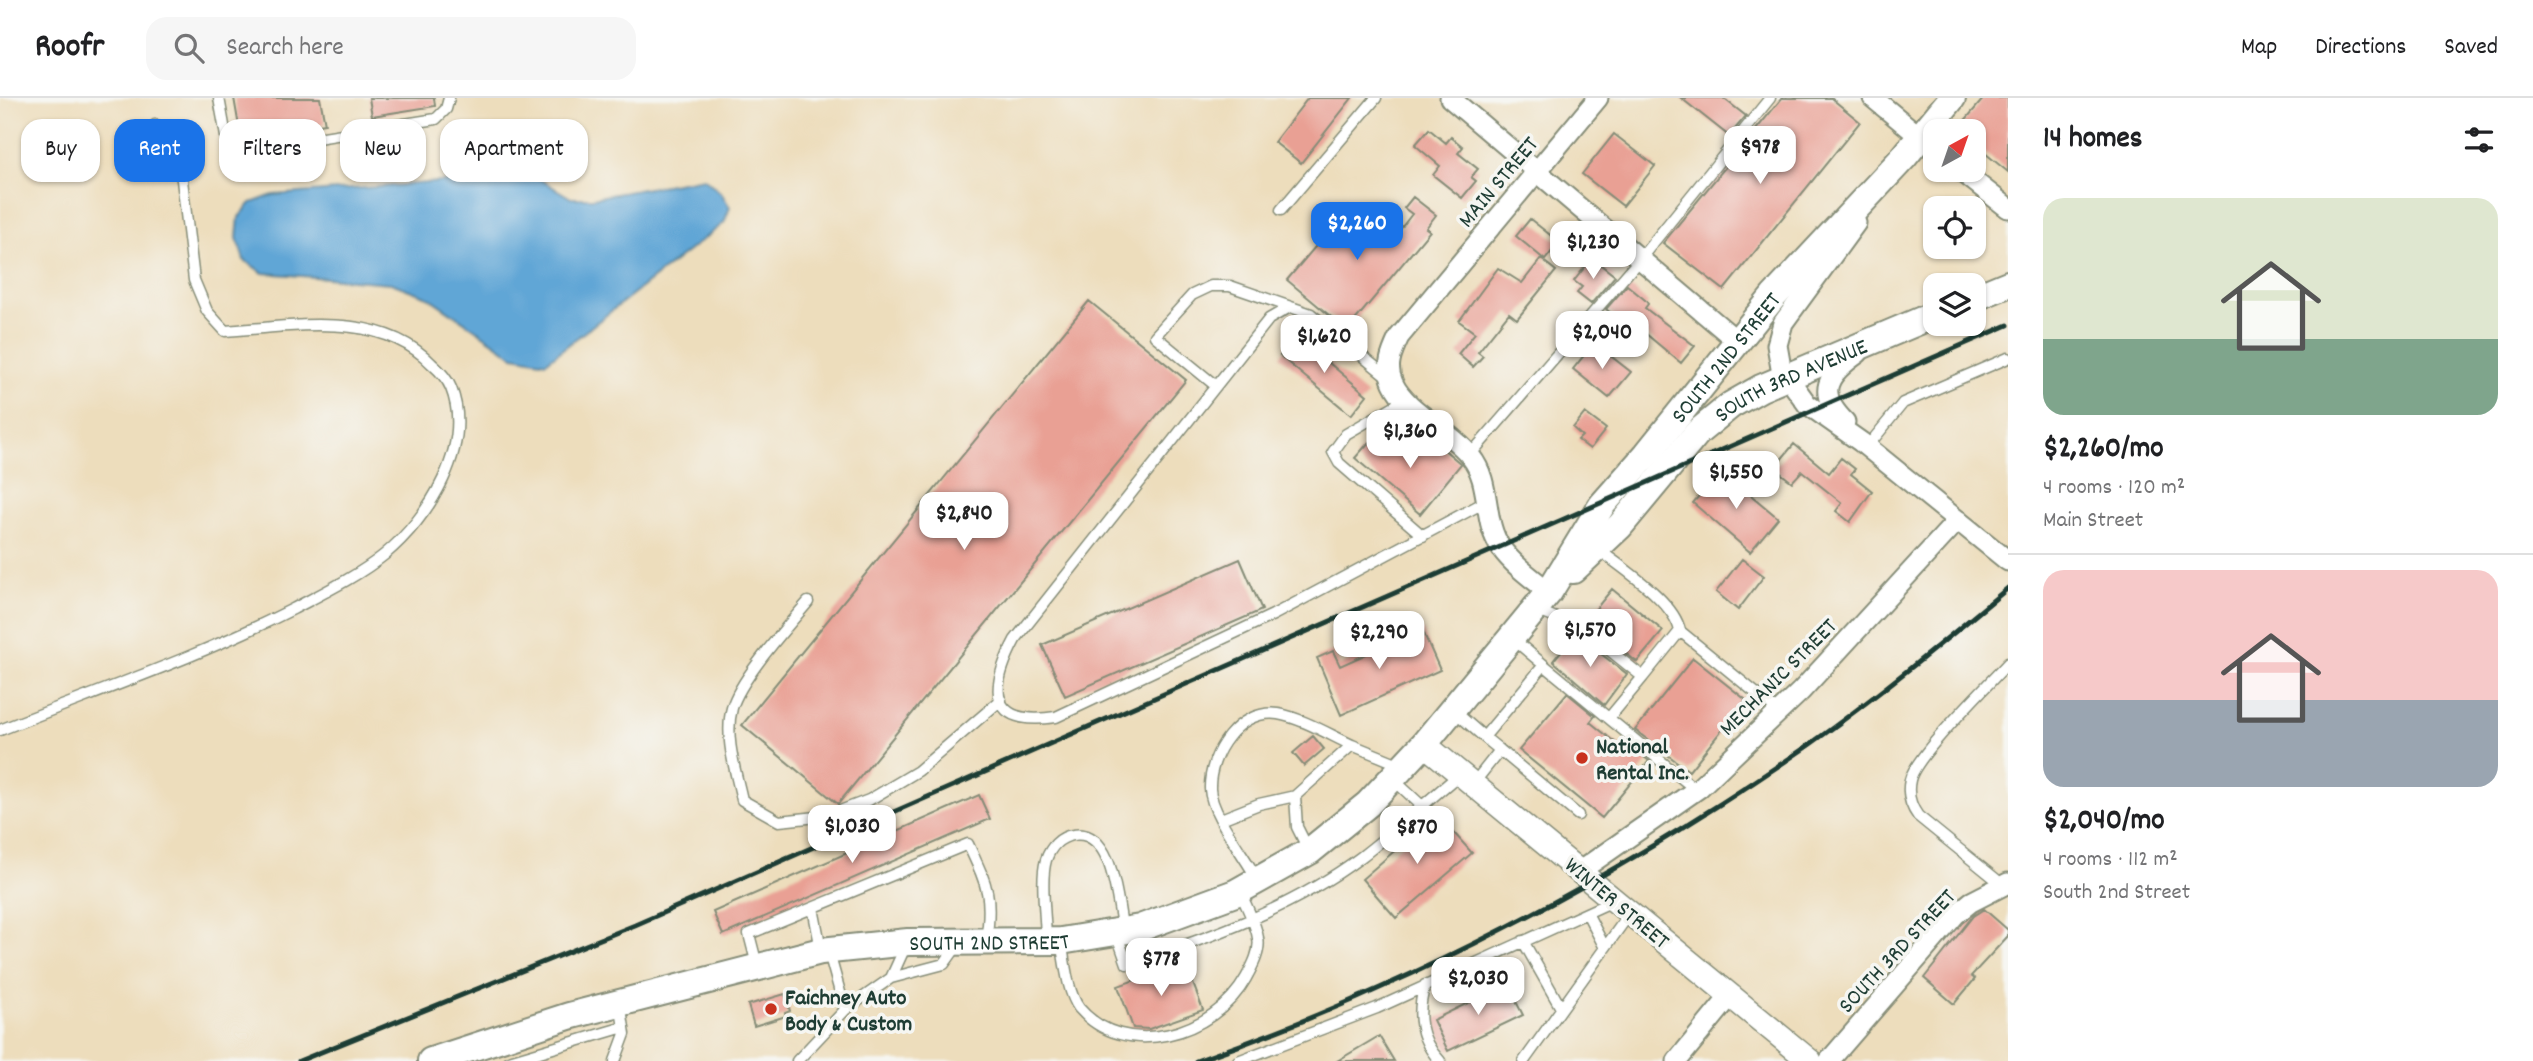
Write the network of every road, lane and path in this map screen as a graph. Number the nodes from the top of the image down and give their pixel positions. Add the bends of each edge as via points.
1 (219, 98) edge
2 (449, 98) edge
3 (1376, 98) edge
4 (1450, 98) edge
5 (1598, 98) edge
6 (1770, 98) edge
7 (1873, 98) edge
8 (1952, 98) edge
9 (1920, 148) edge
10 (1536, 171) junction
11 (182, 182) edge
12 (1975, 182) edge
13 (2008, 208) edge
14 (1282, 210) dead end
15 (1640, 259) junction
16 (2008, 284) edge
17 (1986, 293) edge
18 (1288, 308) junction
19 (1923, 319) edge
20 (1886, 335) junction
21 (1737, 341) junction
22 (2008, 358) edge
23 (1390, 372) junction
24 (1785, 378) junction
25 (1216, 386) junction
26 (1406, 399) junction
27 (1864, 444) junction
28 (1470, 455) junction
29 (1487, 501) junction
30 (1958, 520) junction
31 (1423, 536) junction
32 (1590, 542) junction
33 (2008, 561) edge
34 (1542, 601) junction
35 (807, 602) dead end
36 (1680, 631) junction
37 (1512, 638) junction
38 (1544, 665) junction
39 (2006, 668) edge
40 (1643, 677) junction
41 (1001, 699) junction
42 (1453, 710) junction
43 (1779, 712) junction
44 (1609, 718) junction
45 (0, 730) edge
46 (1484, 737) junction
47 (1424, 744) junction
48 (1353, 745) junction
49 (1500, 750) junction
50 (1399, 773) junction
51 (1467, 778) junction
52 (1696, 790) junction
53 (1295, 796) junction
54 (1422, 806) junction
55 (1578, 816) dead end
56 (1221, 819) junction
57 (1310, 851) junction
58 (1580, 871) junction
59 (1249, 886) junction
60 (2006, 886) edge
61 (1623, 906) junction
62 (813, 908) junction
63 (1587, 913) junction
64 (1251, 919) junction
65 (1120, 932) junction
66 (1054, 941) junction
67 (1523, 941) junction
68 (908, 942) junction
69 (959, 942) junction
70 (986, 943) junction
71 (1605, 948) junction
72 (824, 950) junction
73 (757, 965) junction
74 (891, 978) junction
75 (1425, 985) junction
76 (1731, 995) junction
77 (1561, 1009) junction
78 (845, 1010) junction
79 (622, 1015) junction
80 (1265, 1051) junction
81 (545, 1056) edge
82 (430, 1061) edge
83 (509, 1061) edge
84 (615, 1061) edge
85 (797, 1061) edge
86 (1238, 1061) edge
87 (1271, 1061) edge
88 (1440, 1061) edge
89 (1524, 1061) edge
90 (1677, 1061) edge
91 (1810, 1061) edge
92 (1829, 1061) edge

1 - 2 lane via 227,142 242,150 436,119
3 - 14 lane
4 - 10 street
5 - 10 street, MAIN STREET
6 - 15 lane
7 - 9 street
8 - 9 main road, SOUTH 2ND STREET
9 - 21 main road, SOUTH 2ND STREET via 1813,251
9 - 24 street via 1787,315 1778,336 1777,354
10 - 15 street
10 - 23 street, MAIN STREET via 1399,337
11 - 45 lane via 194,280 206,312 225,331 309,325 384,334 409,344 448,380 459,423 455,447 442,481 384,555 246,633
12 - 13 street
15 - 21 street
15 - 28 lane
16 - 17 main road
18 - 23 lane via 1311,314
18 - 25 lane via 1269,319
18 - 25 lane via 1230,286 1210,286 1192,295 1174,313 1155,335
19 - 20 main road, SOUTH 3RD AVENUE
20 - 24 main road, SOUTH 3RD AVENUE
20 - 27 street via 1839,368 1826,393 1828,403
21 - 32 main road, SOUTH 2ND STREET via 1602,505
22 - 27 lane via 1903,403
23 - 26 street
24 - 27 street via 1813,409
24 - 32 main road, SOUTH 3RD AVENUE via 1744,397 1709,422 1620,526
25 - 41 lane via 1015,640 1000,668 996,687
26 - 28 street
26 - 31 lane via 1346,434 1333,452 1339,463
27 - 30 street
28 - 29 street via 1484,481
29 - 31 lane
29 - 34 street via 1501,548
30 - 33 street
30 - 43 street, MECHANIC STREET
31 - 41 lane via 1273,615 1056,717 1031,721 1013,716
32 - 34 main road, SOUTH 3RD AVENUE
32 - 36 lane via 1659,598 1678,620
34 - 37 main road, SOUTH 2ND STREET
34 - 40 lane
35 - 41 lane via 761,660 732,708 731,747 742,800 779,821 827,816 869,800 918,771
36 - 40 lane
36 - 43 lane
37 - 38 lane
37 - 42 main road, SOUTH 2ND STREET
38 - 44 lane
38 - 46 lane
39 - 60 lane via 1923,758 1910,777 1909,793 1918,816
40 - 44 lane
42 - 46 lane
42 - 47 main road, SOUTH 2ND STREET
43 - 52 street, MECHANIC STREET
44 - 52 lane
46 - 49 lane
47 - 50 main road, SOUTH 2ND STREET
47 - 51 street, WINTER STREET
48 - 50 lane
48 - 53 lane
48 - 56 lane via 1277,714 1245,721 1218,749 1210,790
49 - 51 lane
49 - 55 lane
50 - 54 lane
50 - 57 main road, SOUTH 2ND STREET
51 - 54 lane
51 - 58 street, WINTER STREET
52 - 58 street, MECHANIC STREET
53 - 56 lane
53 - 57 lane via 1297,827
54 - 64 lane via 1360,858
56 - 59 lane
57 - 59 main road, SOUTH 2ND STREET
58 - 61 street, WINTER STREET
59 - 64 lane
59 - 65 main road, SOUTH 2ND STREET
60 - 92 street, SOUTH 3RD STREET via 1964,906
61 - 63 lane
61 - 71 lane
61 - 76 street, WINTER STREET
62 - 70 lane via 968,844 984,877 991,906
62 - 72 lane
62 - 73 lane via 749,934
63 - 67 lane
63 - 71 lane
64 - 65 lane via 1127,964
64 - 66 lane via 1259,940 1254,964 1241,988 1219,1013 1187,1033 1149,1042 1124,1041 1101,1029 1078,1007
65 - 66 main road, SOUTH 2ND STREET
65 - 66 lane via 1107,854 1087,836 1072,835 1051,848 1045,863
66 - 70 main road, SOUTH 2ND STREET
67 - 75 lane
67 - 77 lane
68 - 69 main road, SOUTH 2ND STREET
68 - 72 main road, SOUTH 2ND STREET
68 - 74 lane
69 - 70 main road, SOUTH 2ND STREET
69 - 74 lane via 944,964
71 - 77 lane
72 - 73 main road, SOUTH 2ND STREET
72 - 78 lane
73 - 79 main road, SOUTH 2ND STREET
74 - 78 lane
75 - 80 lane
75 - 88 lane via 1419,1013 1422,1032
76 - 90 street
76 - 91 street, WINTER STREET
77 - 89 lane
78 - 85 lane
79 - 81 lane
79 - 82 main road, SOUTH 2ND STREET
79 - 84 lane via 625,1034
80 - 86 lane
80 - 87 lane
81 - 83 lane

